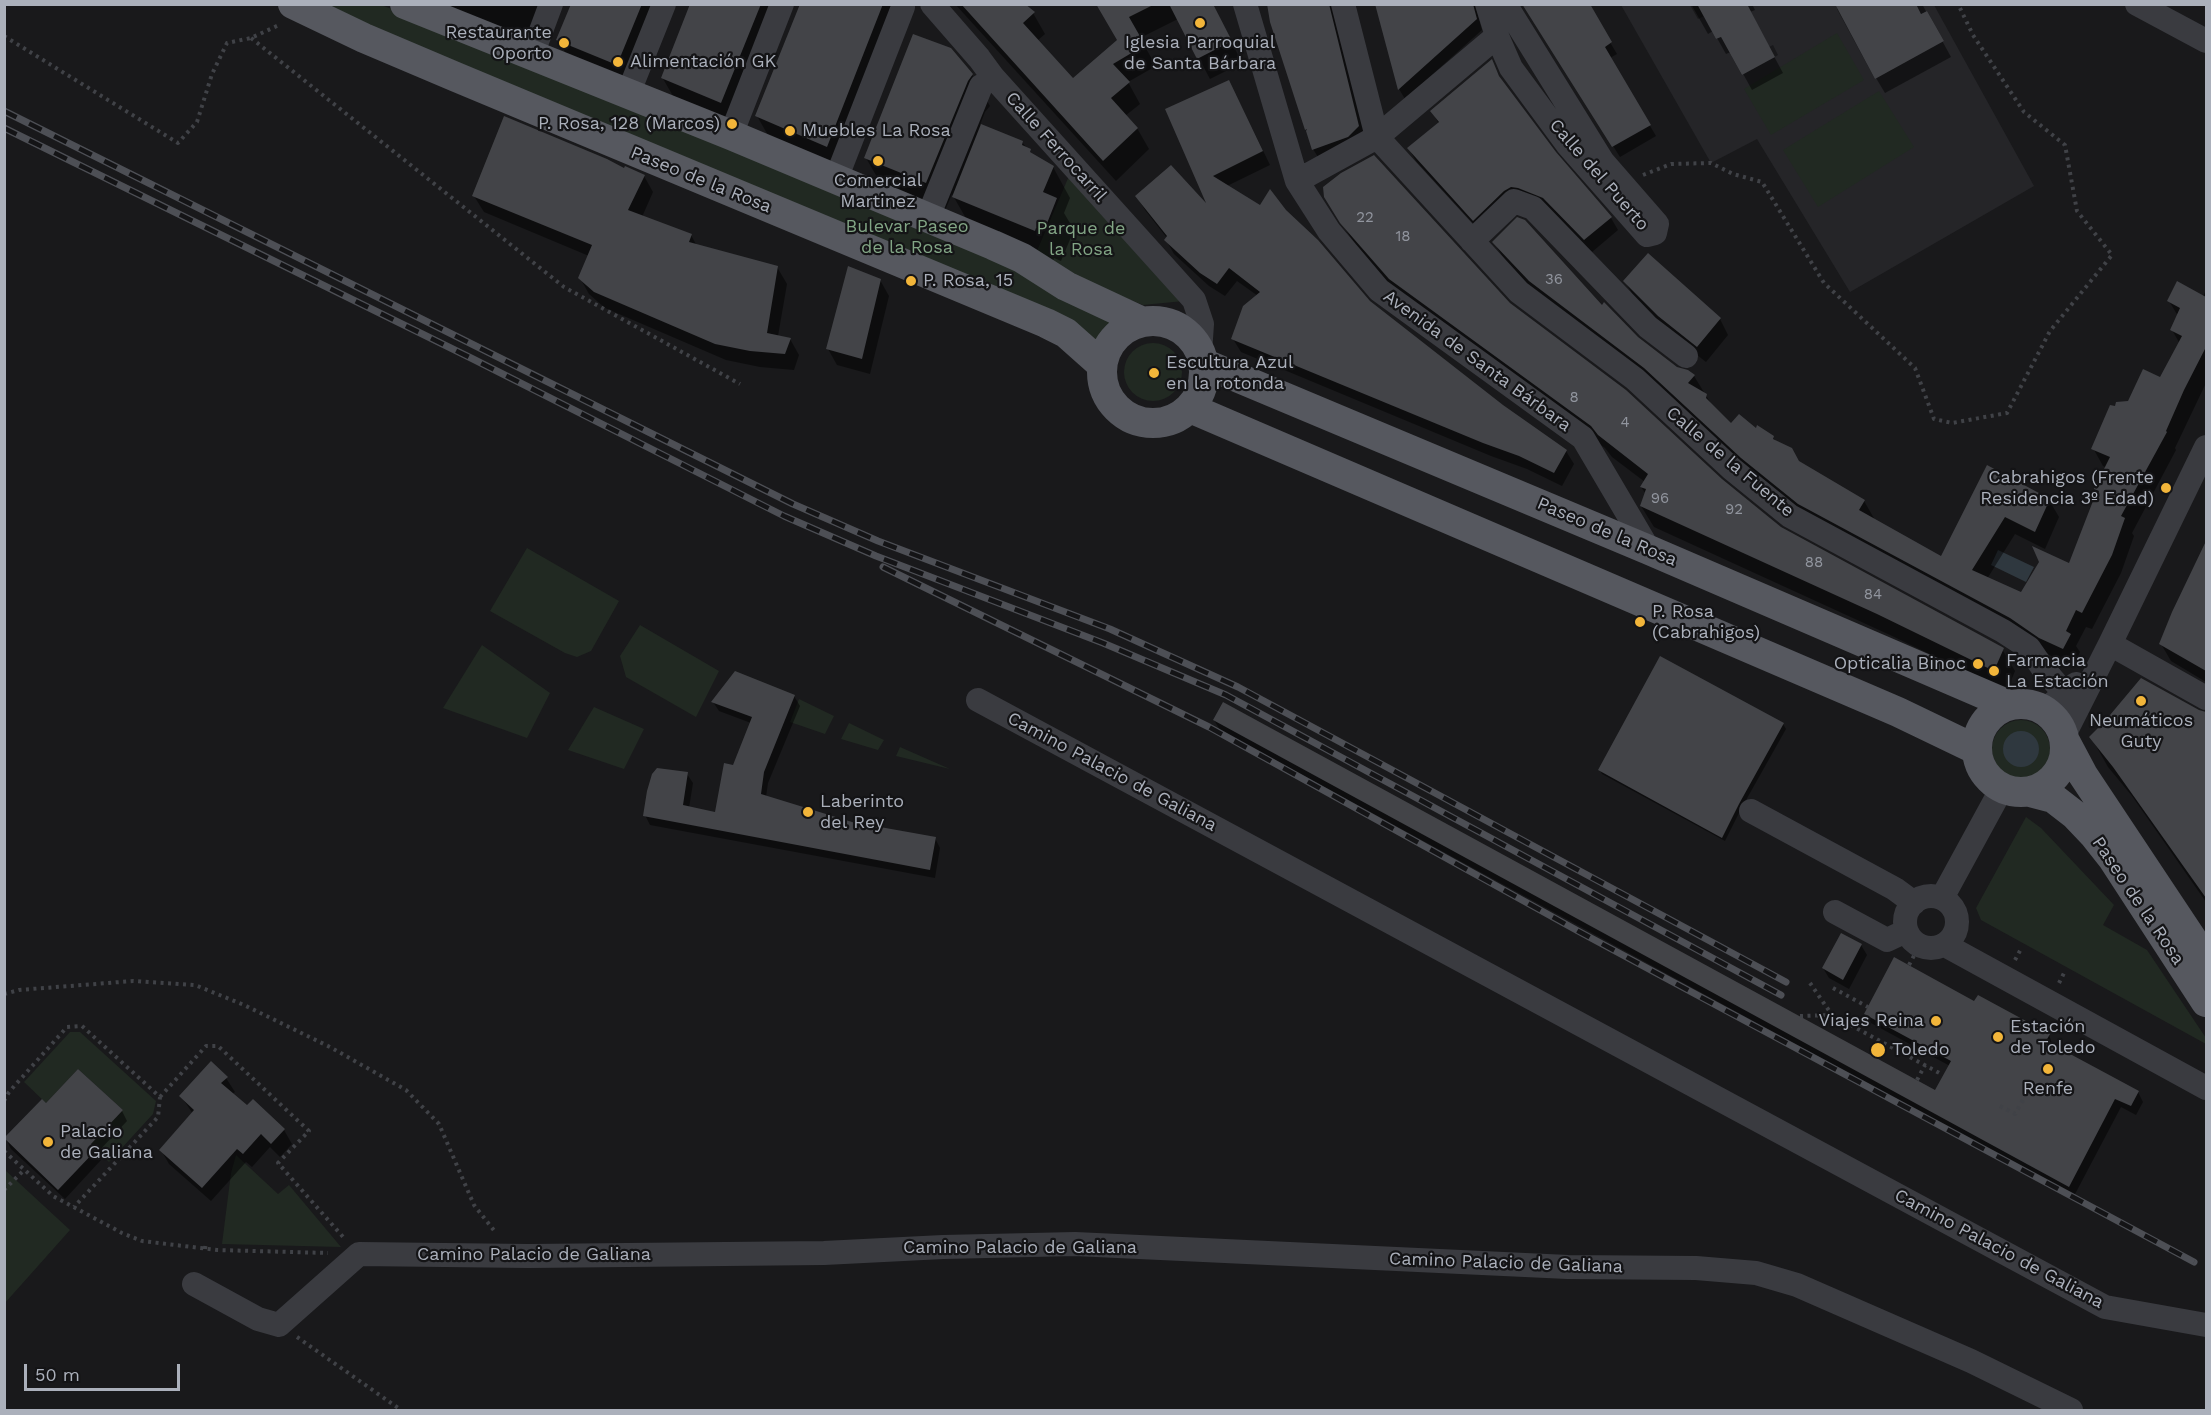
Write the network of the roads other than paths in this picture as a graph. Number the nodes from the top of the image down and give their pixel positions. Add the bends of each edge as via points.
1 (405, 4) edge
2 (551, 4) edge
3 (664, 4) edge
4 (782, 4) edge
5 (932, 4) edge
6 (1245, 4) edge
7 (1343, 4) edge
8 (1487, 4) edge
9 (1505, 4) edge
10 (2136, 4) edge
11 (903, 7) dead end
12 (286, 15) edge
13 (1497, 36) junction
14 (2206, 41) edge
15 (532, 55) junction
16 (981, 86) dead end
17 (628, 94) junction
18 (731, 135) junction
19 (1377, 137) junction
20 (836, 179) junction
21 (1297, 181) junction
22 (928, 217) junction
23 (1472, 241) junction
24 (1143, 322) junction
25 (1686, 356) dead end
26 (1202, 358) junction
27 (1102, 364) junction
28 (1190, 408) junction
29 (2206, 447) edge
30 (1649, 550) junction
31 (2106, 654) junction
32 (2206, 698) edge
33 (978, 700) dead end
34 (2055, 702) junction
35 (2009, 705) junction
36 (2065, 739) junction
37 (1977, 750) junction
38 (2016, 790) junction
39 (1751, 811) dead end
40 (1942, 898) junction
41 (1914, 903) junction
42 (1835, 912) dead end
43 (1945, 945) junction
44 (1912, 947) junction
45 (2206, 960) edge
46 (2206, 1002) edge
47 (2206, 1088) edge
48 (194, 1284) dead end
49 (2206, 1325) edge
50 (2071, 1410) edge

1 - 15 main road, Paseo de la Rosa
2 - 15 street
3 - 17 street
4 - 18 street
5 - 26 street, Calle Ferrocarril via 1194,300 1202,324
6 - 21 street, Avenida de Santa Bárbara
7 - 19 street, Calle de la Fuente
8 - 13 street, Calle del Puerto
9 - 13 street, Calle del Puerto via 1603,162 1657,224 1655,233 1647,235 1567,144 1511,68
10 - 14 street
11 - 20 street
12 - 27 main road, Paseo de la Rosa via 364,38 1046,323 1066,333
13 - 19 street
15 - 17 main road, Paseo de la Rosa
16 - 22 street
17 - 18 main road, Paseo de la Rosa
18 - 20 main road, Paseo de la Rosa
19 - 21 street
19 - 23 street, Calle de la Fuente
20 - 22 main road, Paseo de la Rosa
21 - 30 street, Avenida de Santa Bárbara via 1329,231 1379,290 1583,438
22 - 24 main road, Paseo de la Rosa via 1022,258 1066,286
23 - 25 street via 1514,201 1533,208 1648,327
23 - 34 street, Calle de la Fuente via 1519,292 1635,379 1732,469 1790,516 2029,648 2042,668
24 - 26 main road, Paseo de la Rosa via 1171,324 1183,331
24 - 27 main road via 1120,333
26 - 28 main road via 1202,387
26 - 30 main road, Paseo de la Rosa
27 - 28 main road via 1103,383 1122,414 1139,422 1158,423
28 - 37 main road via 1898,712
29 - 31 street
30 - 35 main road, Paseo de la Rosa
31 - 32 street
31 - 34 street
31 - 36 street
33 - 49 street, Camino Palacio de Galiana via 2105,1307
34 - 35 main road, Paseo de la Rosa
34 - 36 main road, Paseo de la Rosa via 2053,717
35 - 37 main road via 1995,711 1985,722 1978,735
36 - 38 main road via 2063,762 2053,779 2043,787
36 - 45 main road, Paseo de la Rosa via 2084,775
37 - 38 main road, Paseo de la Rosa via 1985,774
38 - 40 street
38 - 46 main road, Paseo de la Rosa via 2053,798 2094,835
39 - 41 street
40 - 41 street via 1927,896
40 - 43 street via 1951,905 1957,927
41 - 44 street via 1906,916
42 - 44 street via 1887,940
43 - 44 street via 1932,949
43 - 47 street
48 - 50 street, Camino Palacio de Galiana via 258,1319 279,1325 359,1254 824,1253 1075,1244 1568,1267 1696,1268 1756,1273 1797,1285 1971,1360

